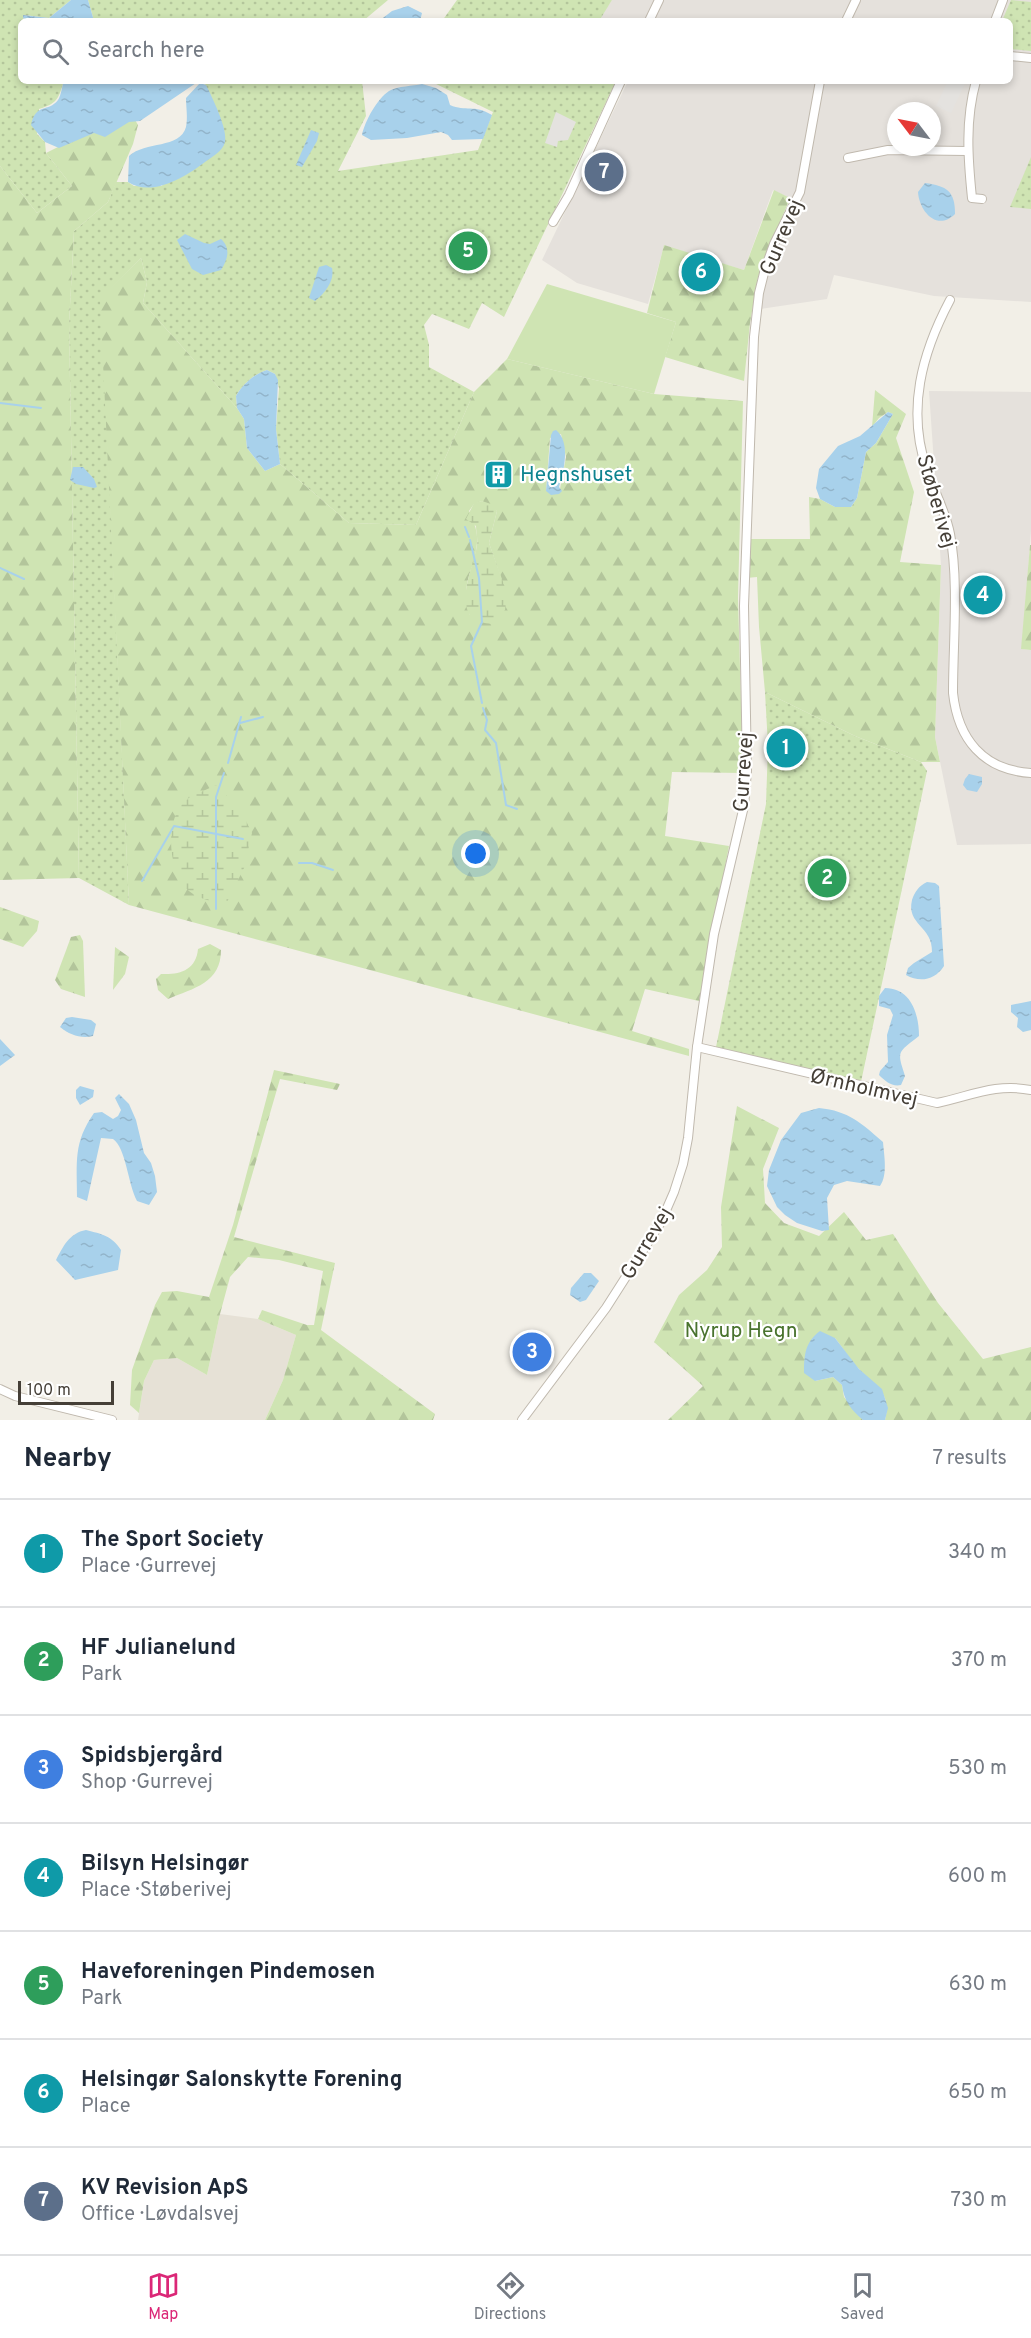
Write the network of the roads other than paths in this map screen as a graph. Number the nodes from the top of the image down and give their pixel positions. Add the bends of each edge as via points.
1 (659, 0) edge
2 (856, 0) edge
3 (1003, 0) edge
4 (650, 18) edge
5 (847, 18) edge
6 (996, 18) edge
7 (1013, 56) edge
8 (1031, 58) edge
9 (620, 84) edge
10 (819, 84) edge
11 (975, 84) edge
12 (967, 151) junction
13 (848, 158) dead end
14 (982, 199) dead end
15 (553, 222) dead end
16 (950, 300) dead end
17 (1031, 773) edge
18 (697, 1047) junction
19 (1031, 1090) edge
20 (0, 1389) edge
21 (112, 1420) edge
22 (522, 1420) edge

1 - 4 street
2 - 5 street
3 - 6 street
7 - 8 street
9 - 15 street
10 - 18 street, Gurrevej via 800,192 774,244 759,293 745,554 747,771 744,806 714,934
11 - 12 street
12 - 13 street via 888,150
12 - 14 street via 972,198
16 - 17 street, Støberivej via 928,345 917,423 921,448 950,532 955,712 972,746 987,759 1004,768
18 - 19 street, Ørnholmvej via 937,1103 1001,1087
18 - 22 street, Gurrevej via 688,1138 669,1206 588,1335
20 - 21 street

